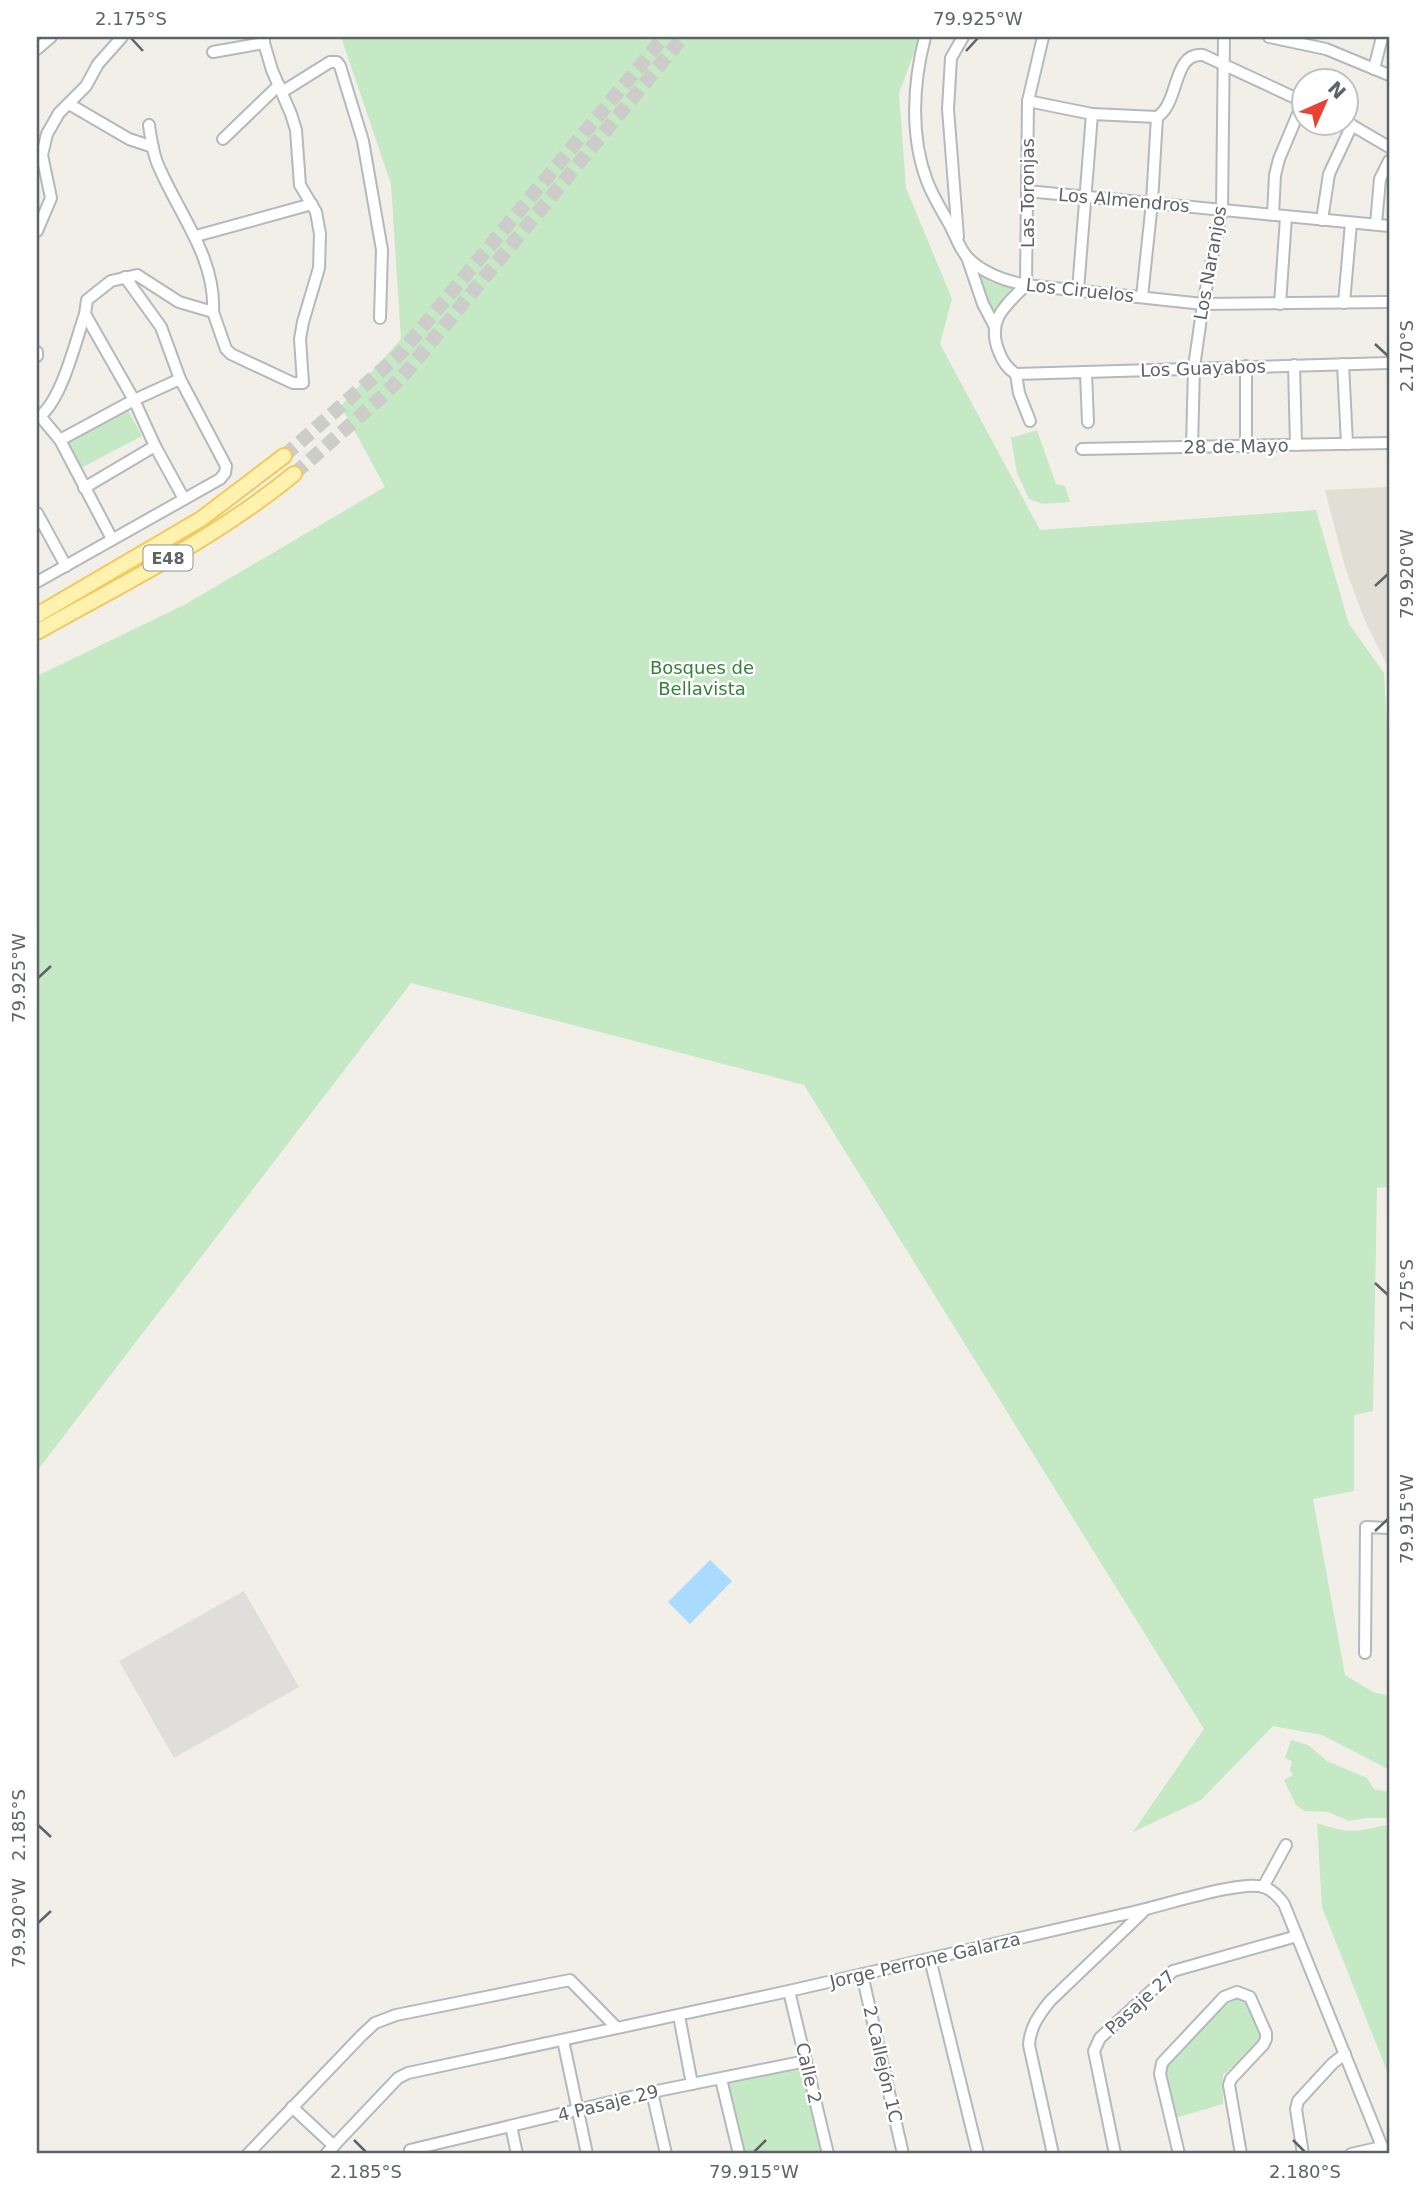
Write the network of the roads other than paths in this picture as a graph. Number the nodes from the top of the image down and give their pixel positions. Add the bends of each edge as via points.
1 (51, 37) edge
2 (122, 37) edge
3 (925, 37) edge
4 (963, 37) edge
5 (1043, 37) edge
6 (1224, 37) edge
7 (1269, 37) edge
8 (1382, 37) edge
9 (264, 40) edge
10 (1316, 42) edge
11 (37, 49) edge
12 (213, 52) dead end
13 (1223, 65) junction
14 (1374, 69) junction
15 (1389, 75) edge
16 (280, 88) junction
17 (1290, 96) edge
18 (1028, 101) junction
19 (69, 104) junction
20 (1092, 114) junction
21 (1157, 117) junction
22 (149, 125) dead end
23 (1360, 130) edge
24 (1290, 133) edge
25 (1344, 136) edge
26 (223, 139) dead end
27 (153, 147) junction
28 (1389, 147) edge
29 (1389, 161) edge
30 (1027, 191) junction
31 (1084, 196) junction
32 (1152, 202) junction
33 (312, 204) junction
34 (1222, 209) junction
35 (1273, 215) junction
36 (1286, 217) junction
37 (1322, 220) junction
38 (1351, 223) junction
39 (1376, 224) junction
40 (1389, 226) edge
41 (37, 231) edge
42 (196, 236) junction
43 (959, 241) junction
44 (967, 257) junction
45 (125, 276) junction
46 (1026, 285) junction
47 (1078, 290) junction
48 (1142, 297) junction
49 (1389, 302) edge
50 (1344, 303) junction
51 (1203, 304) junction
52 (1280, 304) junction
53 (213, 312) junction
54 (85, 314) junction
55 (380, 318) dead end
56 (994, 325) junction
57 (1389, 363) edge
58 (1343, 364) junction
59 (1294, 365) junction
60 (1246, 366) junction
61 (1194, 367) junction
62 (1086, 373) junction
63 (1016, 374) junction
64 (180, 379) junction
65 (134, 400) junction
66 (39, 417) edge
67 (1030, 421) dead end
68 (1088, 422) dead end
69 (60, 440) junction
70 (1389, 443) edge
71 (1347, 444) junction
72 (1296, 445) junction
73 (155, 446) junction
74 (1192, 447) junction
75 (1246, 447) junction
76 (1082, 450) dead end
77 (284, 456) tunnel mouth
78 (294, 474) tunnel mouth
79 (84, 488) junction
80 (241, 490) junction
81 (184, 499) junction
82 (254, 506) junction
83 (37, 513) edge
84 (112, 539) junction
85 (66, 566) junction
86 (37, 582) edge
87 (37, 615) edge
88 (37, 632) edge
89 (1389, 1528) edge
90 (1365, 1653) dead end
91 (1286, 1845) dead end
92 (1263, 1887) junction
93 (1143, 1911) junction
94 (1297, 1936) junction
95 (930, 1959) junction
96 (862, 1974) junction
97 (789, 1991) junction
98 (680, 2021) dead end
99 (616, 2027) junction
100 (563, 2040) junction
101 (1345, 2054) junction
102 (806, 2061) junction
103 (721, 2079) junction
104 (692, 2084) junction
105 (652, 2092) junction
106 (292, 2107) junction
107 (578, 2111) junction
108 (511, 2126) junction
109 (330, 2150) edge
110 (410, 2150) dead end
111 (1384, 2151) edge
112 (248, 2154) edge
113 (517, 2154) edge
114 (587, 2154) edge
115 (666, 2154) edge
116 (739, 2154) edge
117 (828, 2154) edge
118 (903, 2154) edge
119 (978, 2154) edge
120 (1054, 2154) edge
121 (1115, 2154) edge
122 (1179, 2154) edge
123 (1241, 2154) edge
124 (1303, 2154) edge
125 (1351, 2154) edge

1 - 11 street
2 - 19 street
3 - 43 street via 915,102 922,167
4 - 43 street via 951,58 948,86
5 - 18 street, Las Toronjas
6 - 13 street, Los Naranjos
7 - 10 street
8 - 14 street
9 - 12 street
9 - 16 street
10 - 14 street
13 - 17 street
13 - 21 street via 1203,55 1187,58 1167,108
13 - 34 street, Los Naranjos
14 - 15 street
16 - 26 street
16 - 33 street via 296,131 300,185
16 - 55 street via 330,62 340,66 363,141 382,250
18 - 20 street
18 - 30 street, Las Toronjas
19 - 27 street via 129,139
19 - 41 street via 47,134 42,155 51,198
20 - 21 street
20 - 31 street
21 - 32 street
22 - 27 street
23 - 28 street
24 - 35 street via 1275,175
25 - 37 street via 1329,174
27 - 42 street
29 - 39 street via 1380,179
30 - 31 street, Los Almendros
30 - 46 street, Las Toronjas
31 - 32 street, Los Almendros
31 - 47 street
32 - 34 street, Los Almendros
32 - 48 street
33 - 42 street
33 - 53 street via 318,222 319,258 302,331 303,383 293,383 231,354
34 - 35 street, Los Almendros
34 - 51 street, Los Naranjos
35 - 36 street, Los Almendros
36 - 37 street, Los Almendros
36 - 52 street
37 - 38 street, Los Almendros
38 - 39 street, Los Almendros
38 - 50 street
39 - 40 street, Los Almendros
42 - 53 street via 214,297
43 - 44 street
44 - 46 street, Los Ciruelos via 1006,281
44 - 56 street
45 - 53 street via 141,276 166,295
45 - 54 street via 99,289 88,300
45 - 64 street via 161,327
46 - 47 street, Los Ciruelos
46 - 56 street
47 - 48 street, Los Ciruelos
48 - 51 street, Los Ciruelos
49 - 50 street, Los Ciruelos
50 - 52 street, Los Ciruelos
51 - 52 street, Los Ciruelos
51 - 61 street, Los Naranjos
54 - 65 street
54 - 66 street via 54,399
56 - 63 street via 1000,355
57 - 58 street, Los Guayabos
58 - 59 street, Los Guayabos
58 - 71 street
59 - 60 street, Los Guayabos
59 - 72 street
60 - 61 street, Los Guayabos
60 - 75 street
61 - 62 street, Los Guayabos
61 - 74 street, Los Naranjos
62 - 63 street, Los Guayabos
62 - 68 street
63 - 67 street
64 - 65 street
64 - 81 street via 226,466 220,479
65 - 69 street
65 - 73 street
66 - 69 street
69 - 79 street
70 - 71 street, 28 de Mayo
71 - 72 street, 28 de Mayo
72 - 75 street, 28 de Mayo
73 - 79 street
73 - 81 street
74 - 75 street, 28 de Mayo
74 - 76 street, 28 de Mayo
77 - 80 main road, E48
78 - 82 main road, E48
79 - 84 street
80 - 82 main road
80 - 87 main road, E48 via 201,519
81 - 84 street
82 - 88 main road, E48
83 - 85 street
84 - 85 street
85 - 86 street
89 - 90 street via 1366,1527
91 - 92 street
92 - 93 street, Jorge Perrone Galarza via 1236,1887
92 - 94 street via 1280,1899
93 - 95 street, Jorge Perrone Galarza
93 - 120 street via 1050,2001 1030,2032
94 - 101 street
94 - 121 street, Pasaje 27 via 1173,1971 1100,2038 1094,2051
95 - 96 street, Jorge Perrone Galarza
95 - 119 street
96 - 97 street, Jorge Perrone Galarza
96 - 118 street, 2 Callejón 1C
97 - 99 street, Jorge Perrone Galarza
97 - 102 street, Calle 2
98 - 104 street
99 - 100 street, Jorge Perrone Galarza
99 - 106 street via 569,1980 396,2015 375,2023
100 - 107 street
100 - 109 street, Jorge Perrone Galarza via 408,2073
101 - 111 street
101 - 124 street via 1298,2101
102 - 103 street, 4 Pasaje 29
102 - 117 street, Calle 2
103 - 104 street, 4 Pasaje 29
103 - 116 street
104 - 105 street, 4 Pasaje 29
105 - 107 street, 4 Pasaje 29
105 - 115 street
106 - 109 street
106 - 112 street
107 - 108 street, 4 Pasaje 29
107 - 114 street
108 - 110 street, 4 Pasaje 29
108 - 113 street
111 - 125 street
122 - 123 street via 1160,2074 1162,2063 1224,1997 1237,1992 1250,1997 1266,2033 1264,2045 1229,2085

